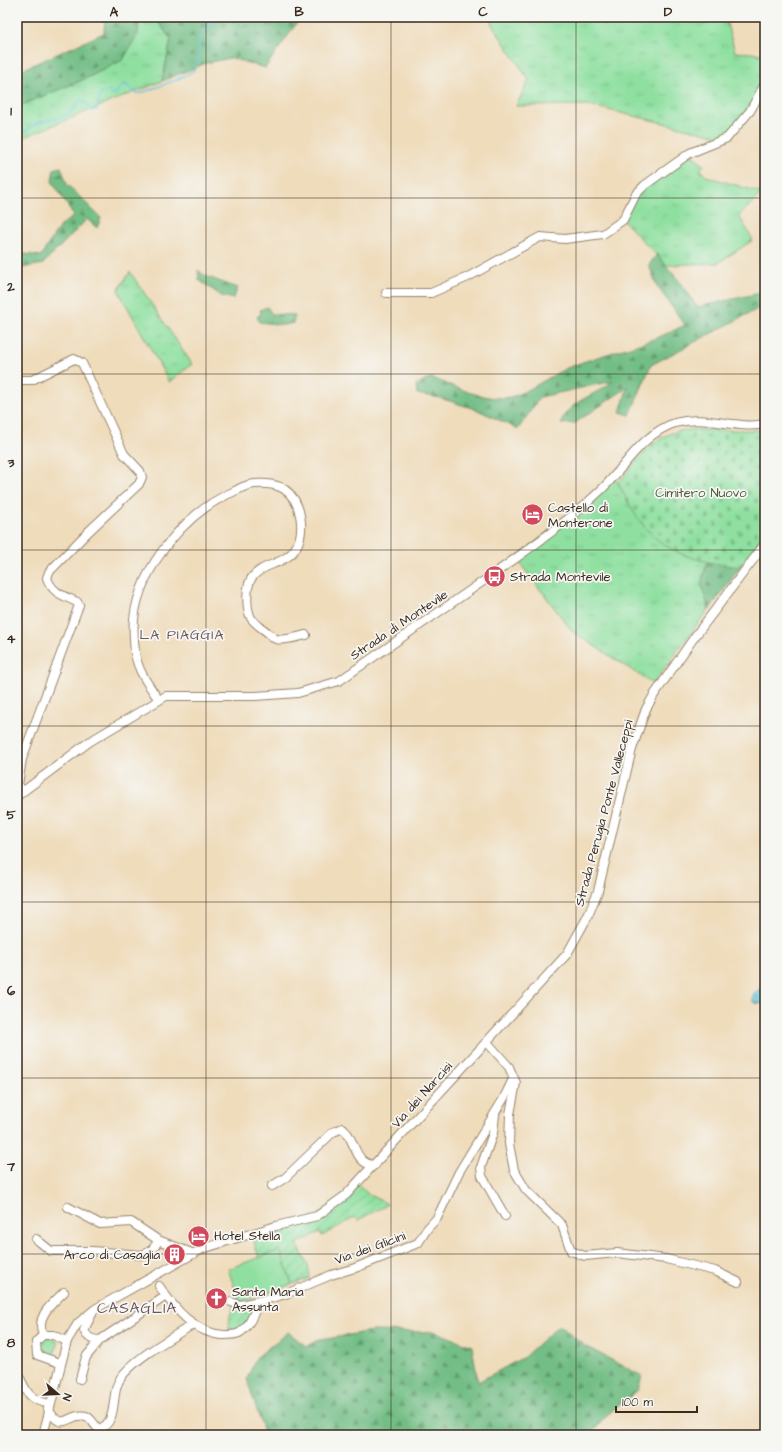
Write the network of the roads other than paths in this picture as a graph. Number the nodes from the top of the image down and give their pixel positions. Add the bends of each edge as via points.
1 (765, 84) edge
2 (386, 293) dead end
3 (17, 380) edge
4 (765, 424) edge
5 (765, 544) edge
6 (306, 635) dead end
7 (160, 700) junction
8 (20, 794) edge
9 (487, 1042) junction
10 (514, 1078) junction
11 (496, 1112) junction
12 (375, 1165) junction
13 (272, 1186) dead end
14 (68, 1207) dead end
15 (505, 1216) dead end
16 (36, 1239) dead end
17 (158, 1240) junction
18 (194, 1254) junction
19 (738, 1282) dead end
20 (159, 1286) dead end
21 (64, 1292) dead end
22 (166, 1296) junction
23 (259, 1301) junction
24 (231, 1302) dead end
25 (95, 1308) junction
26 (194, 1324) junction
27 (43, 1334) junction
28 (100, 1340) junction
29 (67, 1341) junction
30 (60, 1363) junction
31 (17, 1372) edge
32 (80, 1379) dead end
33 (49, 1406) junction
34 (43, 1435) edge

1 - 2 street via 750,111 727,138 690,153 645,185 636,194 623,220 603,234 566,239 540,237 468,277 430,293
3 - 8 street via 32,380 74,360 82,363 124,454 140,471 142,477 139,484 49,572 49,586 56,593 79,605 22,759 18,785
4 - 7 street, Strada di Montevile via 698,419 675,423 657,431 615,477 554,531 339,681 298,693 166,696
5 - 9 street, Strada Perugia Ponte Valleceppi via 693,638 646,709 632,749 598,891 579,934 567,954
6 - 7 street via 286,640 275,639 252,618 248,608 250,581 256,572 295,550 301,537 301,518 296,503 285,489 272,484 248,485 218,498 195,514 178,531 152,568 141,592 134,619 135,653 146,682
7 - 8 street, Strada di Montevile via 89,742
9 - 10 street via 509,1067
9 - 12 street, Via dei Narcisi
10 - 11 street, Via dei Glicini
10 - 19 street via 516,1083 510,1114 509,1144 514,1170 526,1190 562,1225 571,1251 585,1256 617,1253 666,1259 715,1271
11 - 15 street, Via dei Glicini via 493,1133 481,1172
11 - 23 street, Via dei Glicini via 459,1172 437,1218 418,1243 298,1290
12 - 13 street via 361,1162 344,1128 333,1132 285,1178
12 - 18 street, Via dei Narcisi via 346,1195 316,1216 241,1236
14 - 17 street via 100,1224 131,1222
16 - 17 street via 51,1250 142,1255 155,1247
17 - 18 street
18 - 25 street, Via dei Narcisi
20 - 22 street
21 - 27 street via 41,1318 39,1327
22 - 26 street
22 - 28 street
23 - 24 street, Via dei Glicini via 240,1305
23 - 26 street via 246,1326 238,1333 218,1335 206,1332
25 - 28 street via 84,1330 93,1340
25 - 29 street, Via dei Narcisi via 78,1323
26 - 33 street via 150,1352 124,1374 118,1382 111,1418 105,1427 99,1429 85,1416 59,1422 54,1418
27 - 29 street
27 - 30 street via 36,1342 37,1355
28 - 32 street via 86,1357
29 - 30 street, Via dei Narcisi
30 - 33 street, Via dei Narcisi
31 - 33 street via 32,1398
33 - 34 street, Via dei Narcisi

